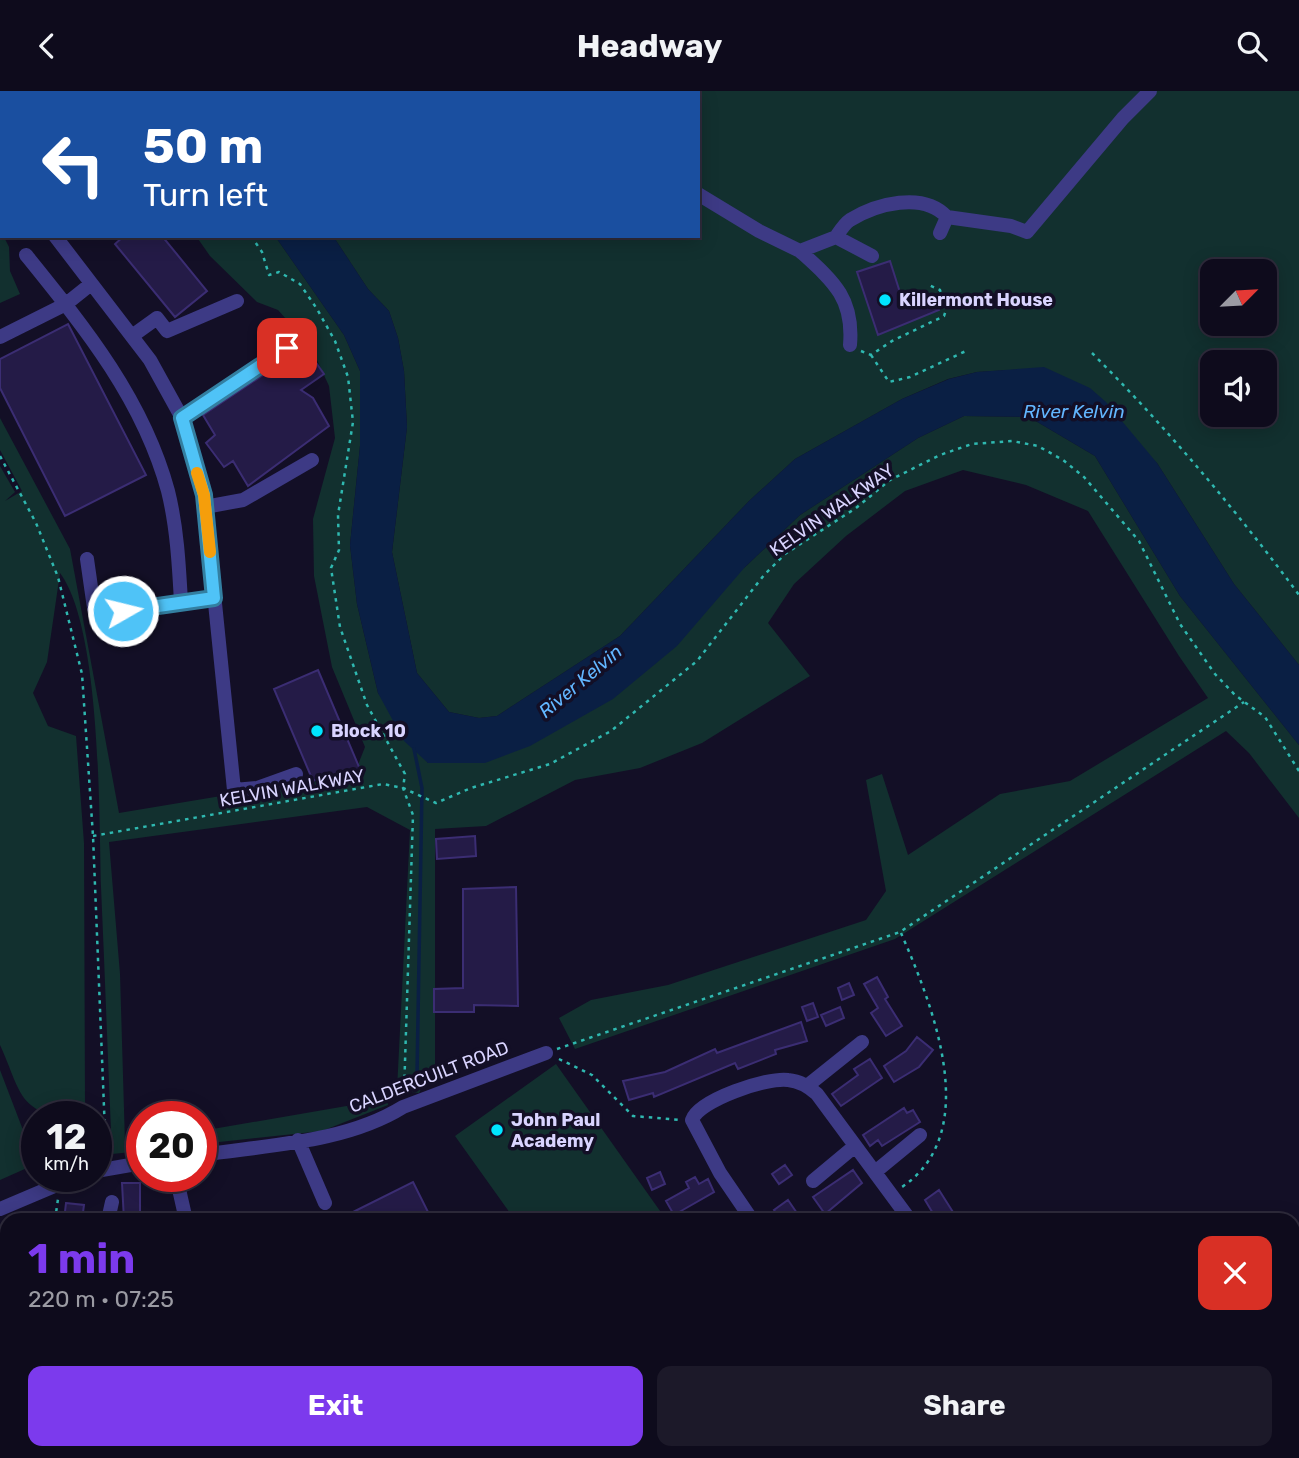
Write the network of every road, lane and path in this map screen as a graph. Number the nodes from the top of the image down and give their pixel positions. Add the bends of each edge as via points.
1 (1150, 91) edge
2 (700, 195) edge
3 (947, 217) junction
4 (940, 233) dead end
5 (836, 237) junction
6 (252, 238) edge
7 (57, 240) edge
8 (800, 251) junction
9 (26, 255) dead end
10 (872, 256) dead end
11 (91, 284) junction
12 (929, 285) dead end
13 (237, 302) dead end
14 (66, 304) junction
15 (132, 336) junction
16 (0, 337) edge
17 (849, 345) joint
18 (287, 348) dead end
19 (966, 351) dead end
20 (1092, 353) dead end
21 (871, 355) junction
22 (182, 418) junction
23 (0, 456) edge
24 (312, 460) dead end
25 (205, 507) junction
26 (88, 559) dead end
27 (1299, 595) edge
28 (214, 598) junction
29 (181, 602) junction
30 (1244, 702) junction
31 (1299, 771) edge
32 (296, 774) dead end
33 (403, 788) junction
34 (93, 836) junction
35 (900, 932) junction
36 (862, 1042) dead end
37 (546, 1053) junction
38 (807, 1086) junction
39 (99, 1101) edge
40 (403, 1107) junction
41 (692, 1120) junction
42 (920, 1135) dead end
43 (298, 1140) junction
44 (855, 1146) junction
45 (217, 1153) edge
46 (875, 1173) junction
47 (813, 1181) dead end
48 (40, 1192) edge
49 (180, 1192) edge
50 (891, 1194) junction
51 (112, 1202) dead end
52 (325, 1203) dead end
53 (0, 1209) edge
54 (110, 1213) edge
55 (184, 1213) edge
56 (747, 1213) edge
57 (906, 1213) edge

1 - 3 street via 1027,232
2 - 8 street
3 - 4 street
3 - 5 street via 940,210 910,201 885,205 848,221
5 - 8 street
5 - 10 street
6 - 33 path via 269,275 279,272 300,283 335,341 348,377 353,422 338,515 339,550 331,568 340,627 367,705 405,774
7 - 11 street
8 - 17 street via 847,302
9 - 14 street
11 - 14 street
11 - 15 street
12 - 21 path via 940,290 944,316
13 - 15 street via 167,331 157,318
14 - 16 street
14 - 29 street via 117,374 141,418 168,492
15 - 22 street
17 - 21 path
18 - 22 street
19 - 21 path via 889,382
20 - 27 path via 1132,392 1253,533
22 - 25 street
23 - 34 path via 36,523 58,577 79,662
24 - 25 street via 243,500
25 - 28 street
26 - 29 street via 94,608 105,614
28 - 29 street
28 - 32 street via 234,790 257,788
30 - 31 path, KELVIN WALKWAY via 1265,717
30 - 33 path, KELVIN WALKWAY via 1215,674 1180,624 1139,541 1084,477 1038,446 1012,441 972,444 890,480 785,554 697,661 611,731 550,764 436,803
30 - 35 path
33 - 34 path, KELVIN WALKWAY via 383,784
33 - 40 path via 413,815
34 - 39 path
35 - 37 path
35 - 50 path via 919,975 941,1051 947,1107 944,1133 935,1154
36 - 38 street
37 - 40 street, CALDERCUILT ROAD
37 - 41 path via 592,1075 633,1116
38 - 41 street via 786,1079 758,1084 700,1107
38 - 44 street
40 - 43 street, CALDERCUILT ROAD via 383,1120
41 - 56 street
42 - 46 street
43 - 45 street, CALDERCUILT ROAD
43 - 52 street
44 - 46 street
44 - 47 street
46 - 50 street
48 - 53 street
49 - 55 street
50 - 57 street
51 - 54 street

